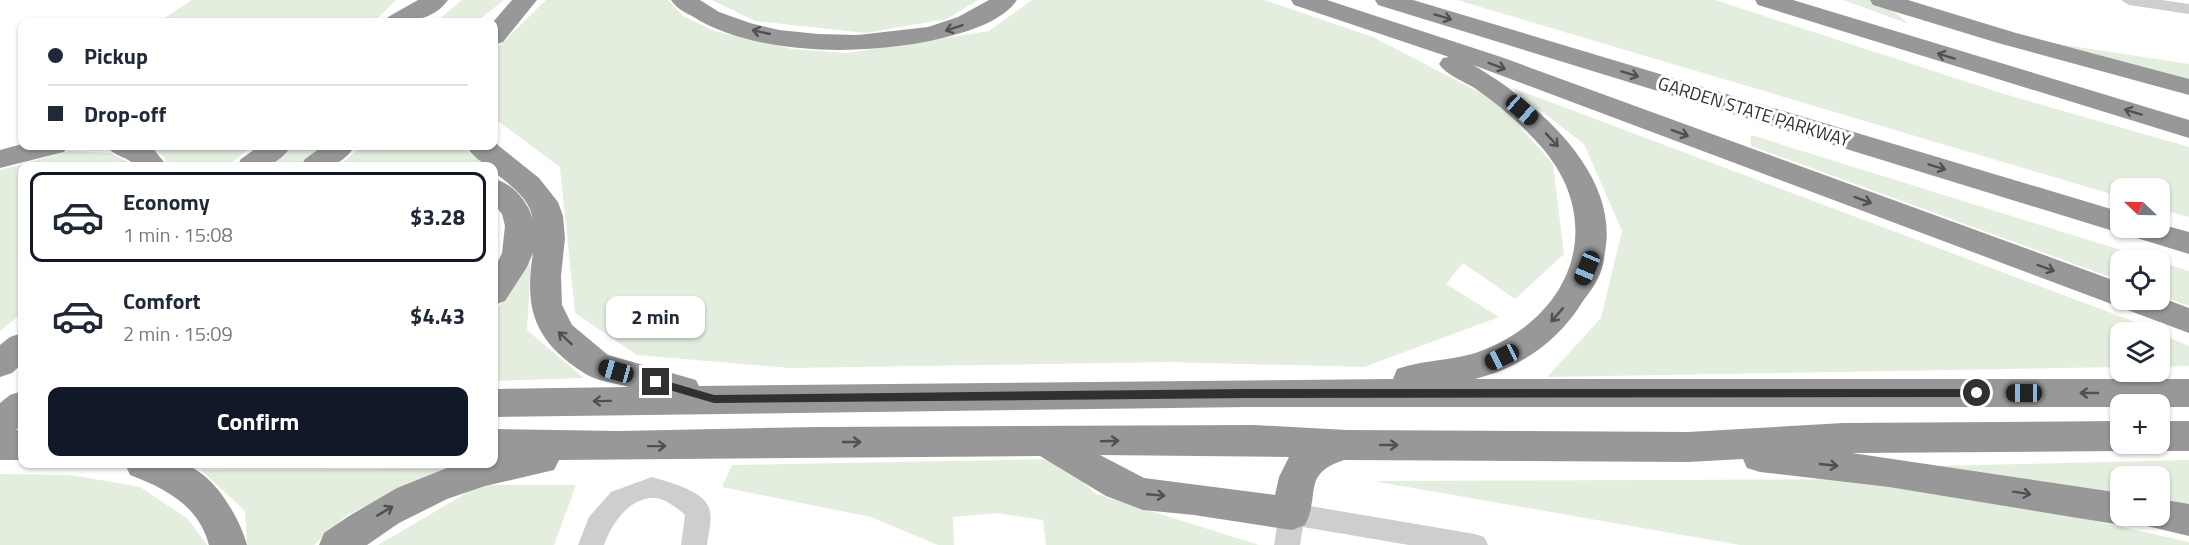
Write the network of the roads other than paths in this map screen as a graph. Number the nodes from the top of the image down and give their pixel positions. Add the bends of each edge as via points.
1 (436, 0) edge
2 (450, 0) edge
3 (520, 0) edge
4 (525, 0) edge
5 (683, 0) edge
6 (1005, 0) edge
7 (1303, 0) edge
8 (1767, 0) edge
9 (1882, 0) edge
10 (2129, 0) edge
11 (2189, 9) edge
12 (1385, 14) edge
13 (404, 18) edge
14 (429, 18) edge
15 (497, 18) edge
16 (498, 32) edge
17 (2007, 38) junction
18 (2189, 87) edge
19 (2189, 98) edge
20 (2189, 129) edge
21 (18, 141) edge
22 (0, 146) edge
23 (37, 150) edge
24 (132, 150) edge
25 (272, 150) edge
26 (336, 150) edge
27 (485, 150) edge
28 (0, 159) edge
29 (149, 162) edge
30 (256, 162) edge
31 (320, 162) edge
32 (498, 193) edge
33 (2110, 220) edge
34 (2170, 237) edge
35 (2189, 243) edge
36 (498, 287) edge
37 (2110, 292) edge
38 (2160, 310) edge
39 (2189, 321) edge
40 (18, 349) edge
41 (0, 364) edge
42 (1248, 393) junction
43 (2189, 393) edge
44 (714, 399) junction
45 (0, 404) edge
46 (18, 404) edge
47 (498, 404) edge
48 (18, 407) edge
49 (0, 423) edge
50 (2110, 436) edge
51 (2170, 436) edge
52 (2189, 436) edge
53 (1048, 442) junction
54 (498, 444) edge
55 (0, 445) edge
56 (18, 445) edge
57 (1347, 445) junction
58 (619, 447) junction
59 (1688, 447) junction
60 (498, 466) edge
61 (152, 468) edge
62 (493, 468) edge
63 (2110, 507) edge
64 (2170, 517) edge
65 (2189, 520) edge
66 (1289, 530) edge
67 (228, 545) edge
68 (338, 545) edge
69 (591, 545) edge
70 (694, 545) edge
71 (1475, 545) edge

1 - 13 highway
2 - 14 highway
3 - 15 highway
4 - 16 highway
6 -> 5 highway via 979,17 946,30 899,40 847,43 790,38 740,27 704,14
7 - 12 highway
20 -> 8 highway
9 - 17 highway
10 - 11 street
12 -> 33 highway, GARDEN STATE PARKWAY
12 -> 37 highway via 1492,63
12 -> 42 highway via 1508,98 1560,147 1588,202 1592,236 1587,268 1573,297 1551,322 1513,351 1490,362 1395,380
17 - 18 highway
17 - 19 highway
21 - 22 highway
23 - 28 highway
24 - 29 highway
25 - 30 highway
26 - 31 highway
44 -> 27 highway via 597,365 560,334 546,306 550,238 543,202 530,185
32 - 36 highway via 512,206 521,231 513,266
34 - 35 highway
38 - 39 highway
40 - 41 highway
43 -> 42 highway
42 - 44 highway
44 -> 47 highway
45 - 46 highway
48 - 49 highway
50 - 59 highway via 1843,438
51 - 52 highway
53 -> 57 highway via 1254,440
58 -> 53 highway
53 -> 66 highway via 1119,485 1143,494 1194,499
54 - 58 highway
55 - 56 highway
57 -> 59 highway
57 - 66 highway via 1322,451 1301,467
60 -> 58 highway
59 -> 63 highway via 1889,472
61 - 67 highway via 181,481 215,513
68 -> 62 highway via 369,520 435,486
64 - 65 highway
66 - 71 street
69 - 70 street via 598,525 620,499 652,487 682,497 698,511

